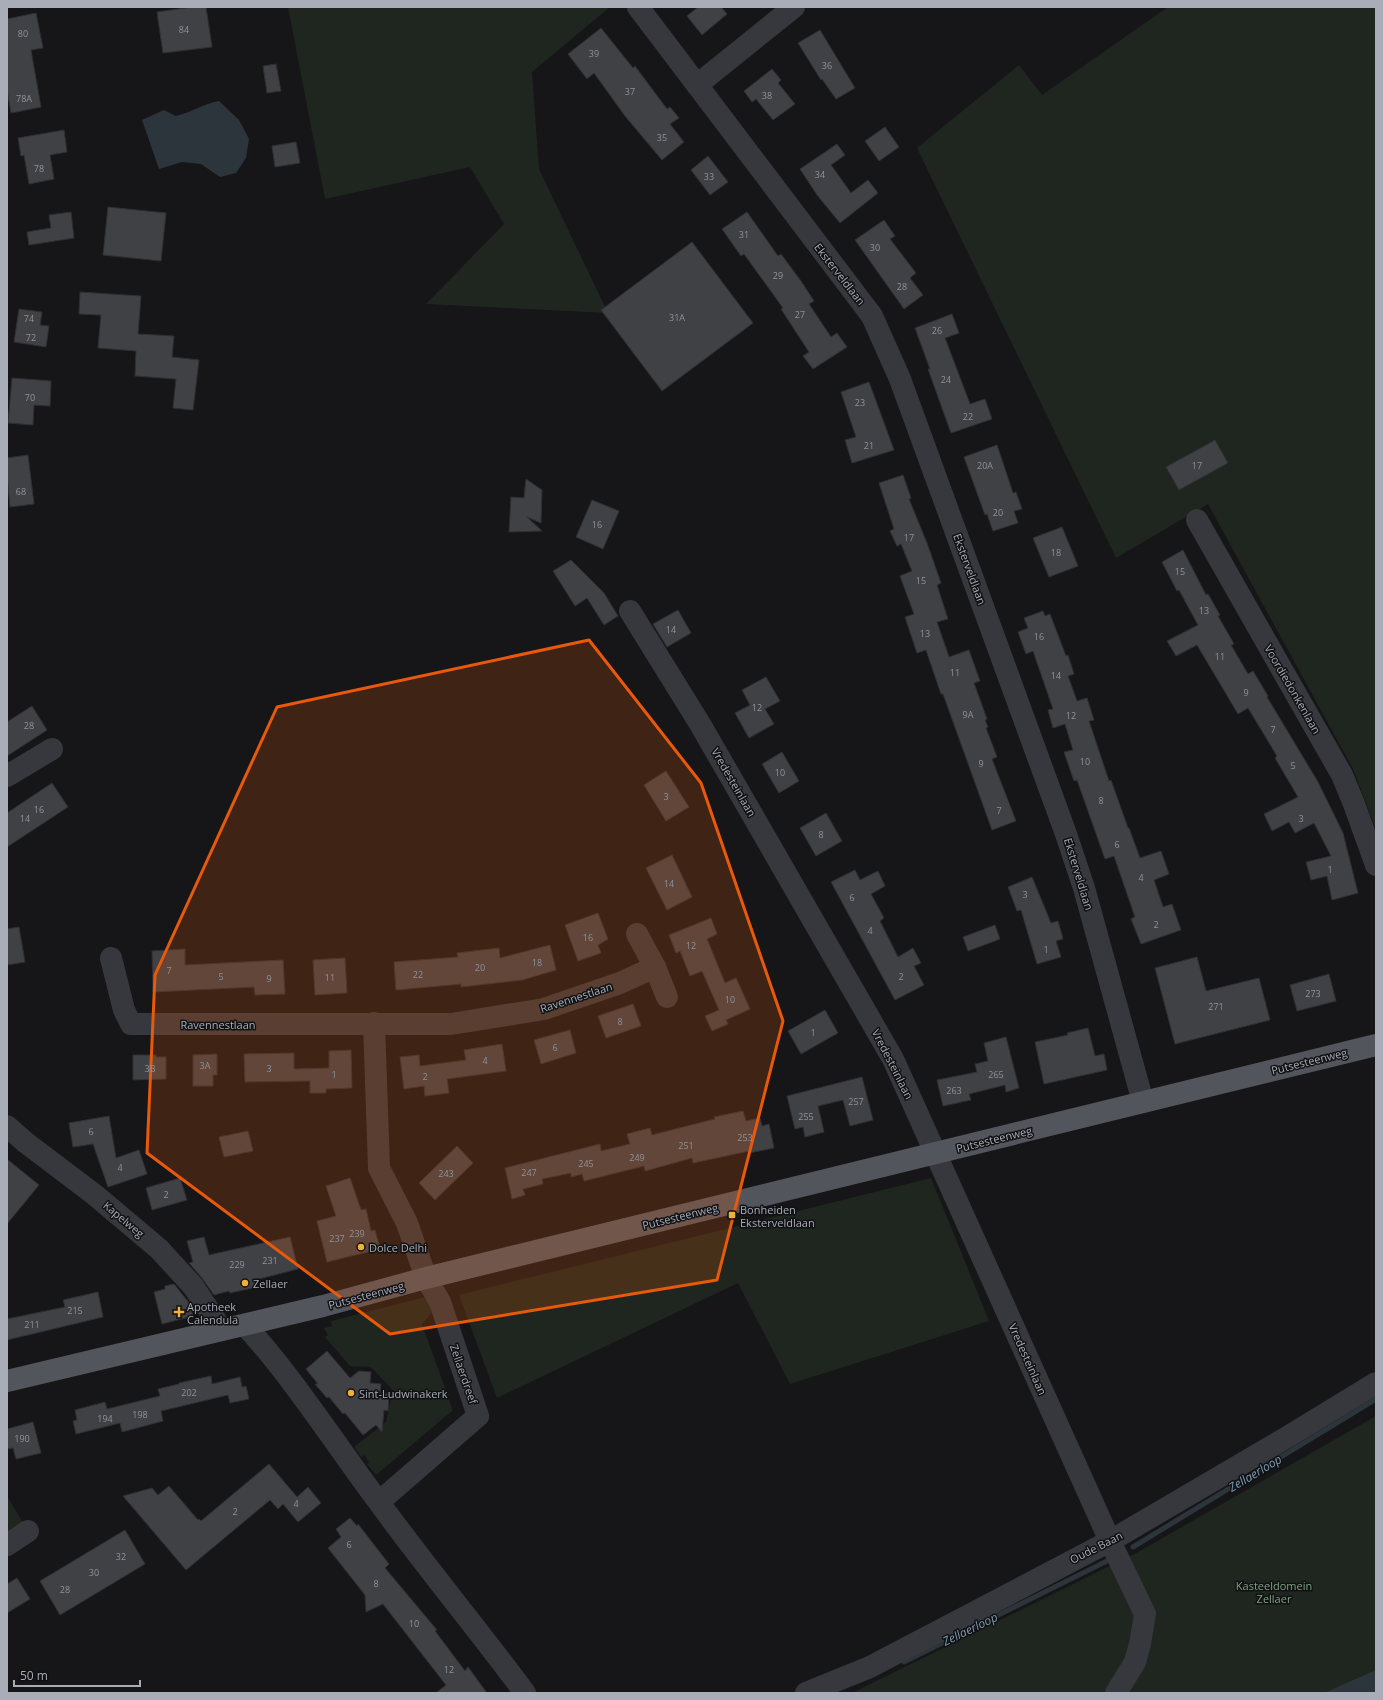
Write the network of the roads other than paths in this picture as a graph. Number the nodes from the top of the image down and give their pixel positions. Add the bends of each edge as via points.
1 (638, 7) edge
2 (794, 7) edge
3 (697, 86) junction
4 (1197, 520) dead end
5 (630, 611) dead end
6 (52, 749) dead end
7 (7, 776) edge
8 (1376, 864) edge
9 (637, 934) dead end
10 (111, 958) dead end
11 (655, 967) junction
12 (667, 996) dead end
13 (374, 1023) junction
14 (1376, 1045) edge
15 (1143, 1102) junction
16 (7, 1126) edge
17 (935, 1154) junction
18 (426, 1278) junction
19 (245, 1325) junction
20 (222, 1330) junction
21 (7, 1381) edge
22 (1376, 1383) edge
23 (379, 1502) junction
24 (28, 1531) dead end
25 (1110, 1542) junction
26 (7, 1545) edge
27 (525, 1693) edge
28 (806, 1693) edge
29 (1116, 1693) edge

1 - 3 street, Eksterveldlaan
2 - 3 street
3 - 15 street, Eksterveldlaan via 872,316 900,378 1066,834 1084,888
4 - 8 street, Voordiedonkenlaan via 1342,775
5 - 17 street, Vredesteinlaan via 700,724 893,1058
6 - 7 street
9 - 11 street
10 - 13 street, Ravennestlaan via 124,1010 131,1024
11 - 12 street
11 - 13 street, Ravennestlaan via 544,1009 451,1024
13 - 18 street via 379,1168 407,1223
14 - 15 main road, Putsesteenweg
15 - 17 main road, Putsesteenweg
16 - 20 street, Kapelweg via 159,1249 193,1286
17 - 18 main road, Putsesteenweg
17 - 25 street, Vredesteinlaan
18 - 19 main road, Putsesteenweg
18 - 23 street, Zellaerdreef via 440,1302 478,1416
19 - 20 main road, Putsesteenweg
19 - 23 street via 312,1409
20 - 21 main road, Putsesteenweg
22 - 25 street, Oude Baan
23 - 27 street
24 - 26 street
25 - 28 street, Oude Baan via 870,1666
25 - 29 street, Vredesteinlaan via 1145,1614 1135,1662

